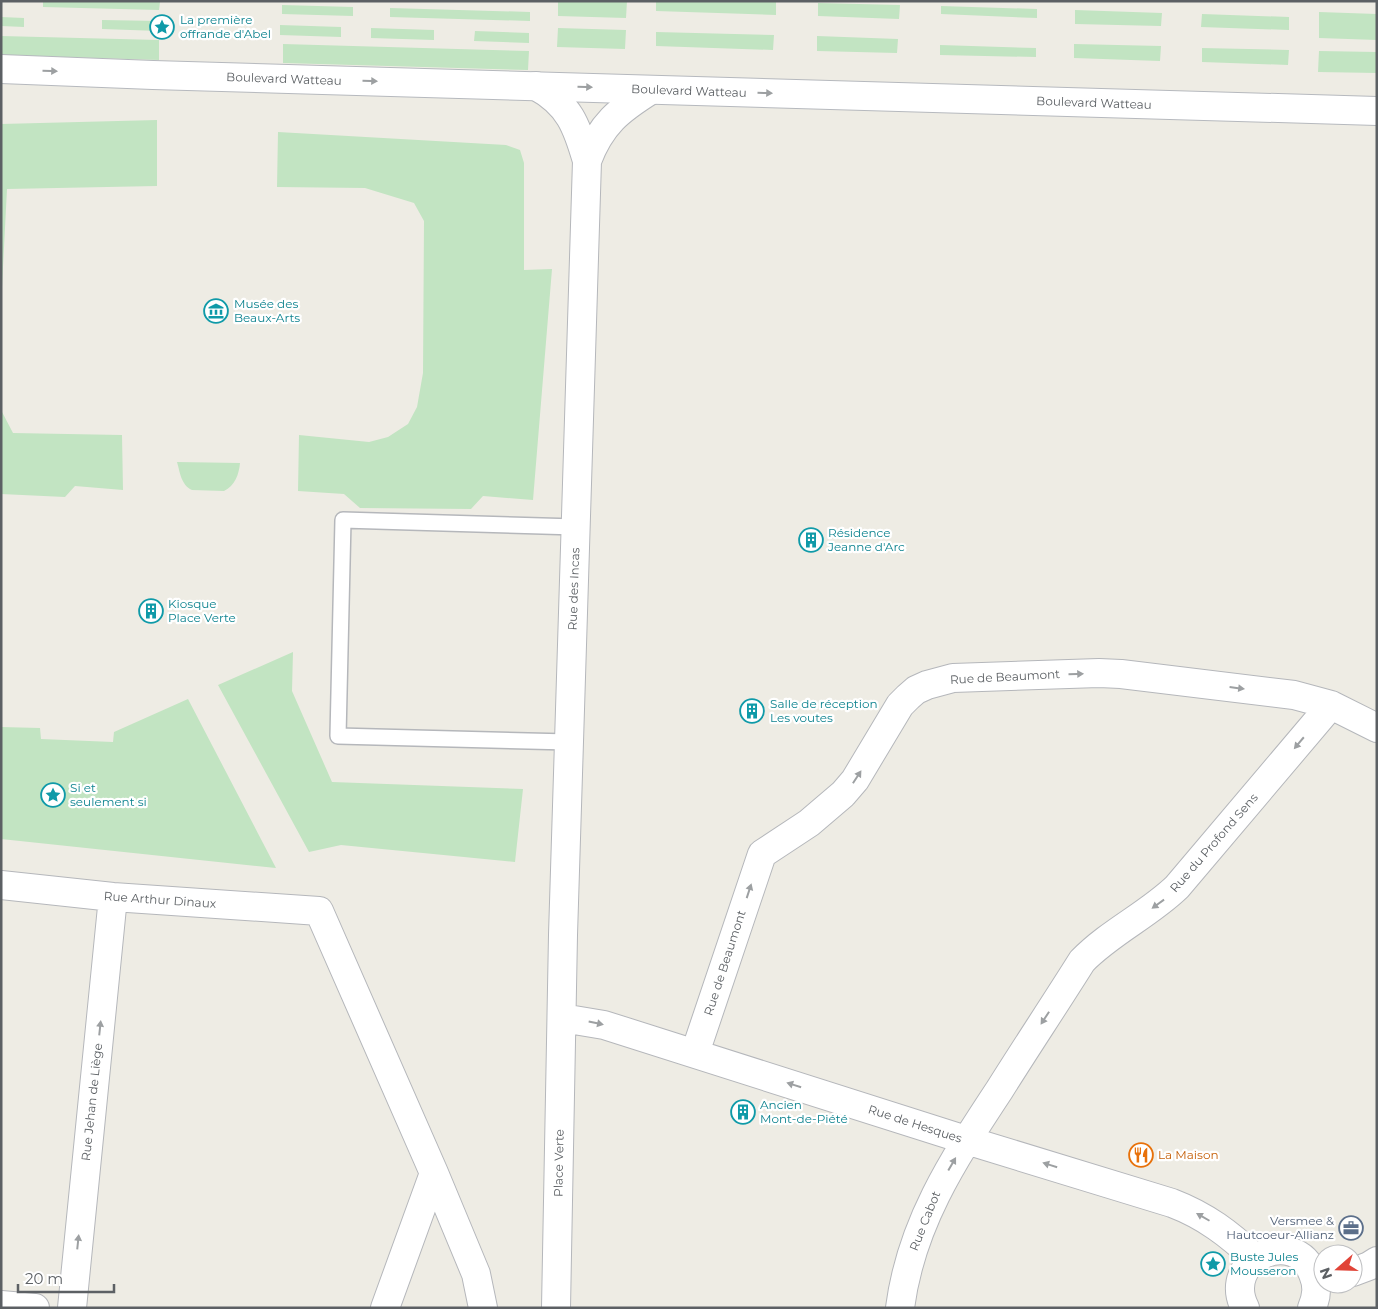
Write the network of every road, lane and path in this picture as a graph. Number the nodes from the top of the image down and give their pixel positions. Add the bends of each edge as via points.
1 (1, 70) edge
2 (536, 86) junction
3 (651, 90) junction
4 (1377, 111) edge
5 (587, 161) junction
6 (576, 526) junction
7 (1331, 706) junction
8 (1377, 728) edge
9 (569, 742) junction
10 (1, 885) edge
11 (113, 897) junction
12 (562, 1018) junction
13 (695, 1053) junction
14 (966, 1140) junction
15 (434, 1173) junction
16 (1255, 1258) junction
17 (1313, 1271) edge
18 (1316, 1294) edge
19 (1, 1305) edge
20 (35, 1308) edge
21 (72, 1308) edge
22 (385, 1308) edge
23 (483, 1308) edge
24 (556, 1308) edge
25 (900, 1308) edge
26 (1245, 1308) edge
27 (1312, 1308) edge

1 -> 2 street, Boulevard Watteau
2 -> 3 street, Boulevard Watteau
2 - 5 street via 562,104 578,132
3 -> 4 street, Boulevard Watteau
3 - 5 street via 606,126
5 - 6 street, Rue des Incas
6 - 9 street, Rue des Incas
6 - 9 lane via 343,520 338,736
7 - 8 street, Rue de Beaumont
13 -> 7 street, Rue de Beaumont via 762,854 809,823 843,794 855,780 900,705 916,690 953,678 1099,673 1294,695
7 -> 14 street, Rue du Profond Sens via 1177,887 1082,961
9 - 12 street, Rue des Incas
10 - 11 street, Rue Arthur Dinaux
11 - 15 street, Rue Arthur Dinaux via 319,911
21 -> 11 street, Rue Jehan de Liège
12 -> 13 street, Rue de Hesques via 604,1025
12 - 24 street, Place Verte
14 -> 13 street, Rue de Hesques
16 -> 14 street, Rue de Hesques via 1218,1226 1172,1202
25 -> 14 street, Rue Cabot via 906,1269 926,1212
15 - 22 street
15 - 23 street via 476,1274
16 - 17 street via 1275,1250 1291,1253 1306,1261
16 - 26 street via 1244,1270 1241,1280
18 - 27 street
19 - 20 street

